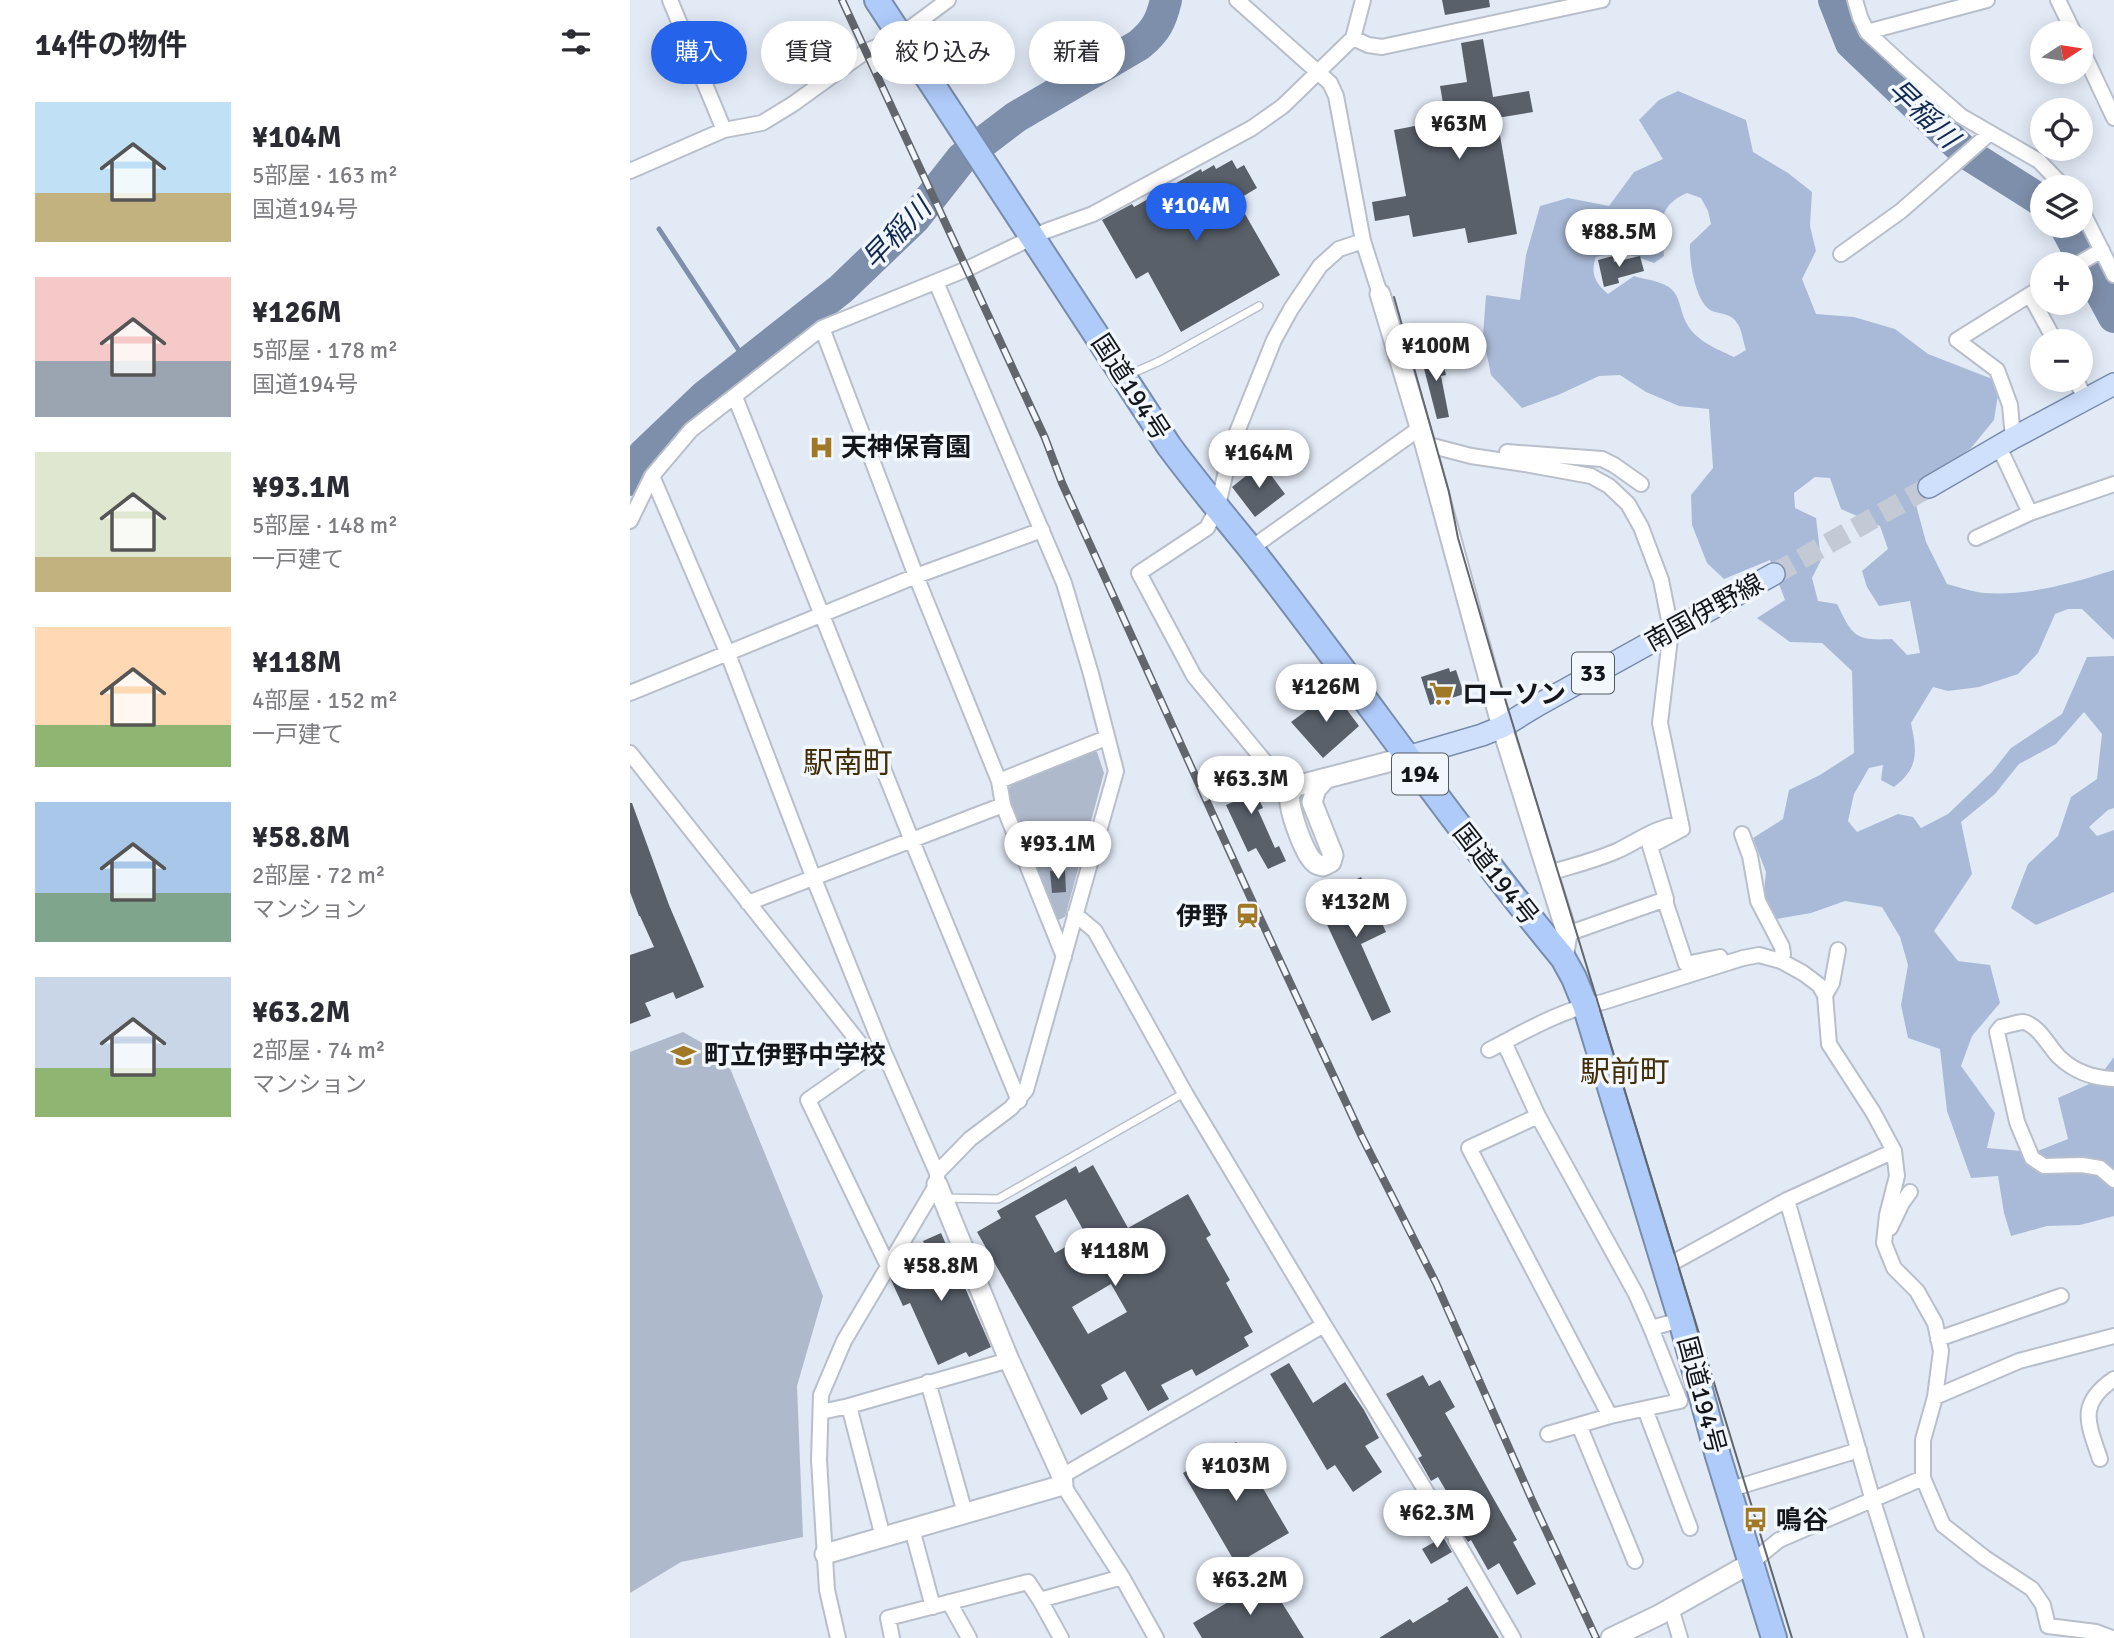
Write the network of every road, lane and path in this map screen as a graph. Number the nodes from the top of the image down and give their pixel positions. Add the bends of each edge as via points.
1 (670, 0) edge
2 (877, 0) edge
3 (948, 0) edge
4 (1237, 0) edge
5 (1363, 0) edge
6 (1602, 0) edge
7 (1855, 0) edge
8 (1987, 0) edge
9 (2058, 0) edge
10 (1960, 3) edge
11 (1553, 5) edge
12 (891, 21) edge
13 (918, 21) edge
14 (2068, 21) edge
15 (1867, 32) junction
16 (1353, 38) junction
17 (871, 49) edge
18 (1320, 72) junction
19 (2093, 73) edge
20 (932, 84) edge
21 (2114, 118) edge
22 (724, 130) junction
23 (1990, 133) junction
24 (630, 172) edge
25 (2052, 175) edge
26 (2093, 232) edge
27 (1032, 237) junction
28 (1363, 241) junction
29 (2102, 250) junction
30 (1841, 254) dead end
31 (2093, 255) edge
32 (2114, 275) edge
33 (936, 282) junction
34 (1380, 294) joint
35 (2030, 295) edge
36 (1259, 306) dead end
37 (822, 328) junction
38 (1124, 377) junction
39 (2114, 384) edge
40 (2082, 392) edge
41 (734, 397) junction
42 (2086, 400) junction
43 (1422, 436) junction
44 (2006, 442) junction
45 (1471, 456) junction
46 (652, 477) junction
47 (1641, 484) dead end
48 (2114, 484) edge
49 (1929, 487) tunnel mouth
50 (1217, 509) junction
51 (2030, 513) junction
52 (630, 521) edge
53 (1042, 530) junction
54 (1976, 538) dead end
55 (1250, 549) junction
56 (1774, 574) tunnel mouth
57 (916, 576) junction
58 (822, 615) junction
59 (1671, 630) junction
60 (727, 654) junction
61 (630, 693) edge
62 (1502, 727) junction
63 (1106, 738) junction
64 (630, 753) edge
65 (1407, 757) junction
66 (1326, 778) junction
67 (999, 781) junction
68 (1290, 792) junction
69 (1003, 805) junction
70 (1681, 823) junction
71 (1742, 834) dead end
72 (912, 841) junction
73 (1549, 873) junction
74 (814, 879) junction
75 (1666, 899) junction
76 (748, 903) junction
77 (1074, 914) junction
78 (1567, 934) junction
79 (1838, 950) dead end
80 (1064, 957) junction
81 (1563, 958) junction
82 (1743, 958) junction
83 (1781, 961) junction
84 (1825, 995) junction
85 (1585, 1005) junction
86 (1504, 1042) junction
87 (1489, 1050) dead end
88 (876, 1053) junction
89 (2114, 1079) edge
90 (1185, 1093) junction
91 (1019, 1101) junction
92 (1538, 1116) junction
93 (1894, 1151) junction
94 (2114, 1180) edge
95 (938, 1185) junction
96 (1910, 1192) dead end
97 (1787, 1200) junction
98 (1884, 1242) junction
99 (888, 1266) junction
100 (1665, 1267) junction
101 (2061, 1296) dead end
102 (1681, 1320) junction
103 (1324, 1325) junction
104 (1651, 1328) junction
105 (2114, 1336) edge
106 (1938, 1339) junction
107 (1010, 1360) junction
108 (2114, 1379) edge
109 (928, 1382) junction
110 (1934, 1397) junction
111 (849, 1406) junction
112 (1645, 1409) junction
113 (821, 1412) junction
114 (1610, 1416) junction
115 (1579, 1425) junction
116 (1548, 1434) dead end
117 (1859, 1450) junction
118 (2100, 1459) dead end
119 (1923, 1478) junction
120 (1063, 1481) junction
121 (1728, 1490) junction
122 (1873, 1501) junction
123 (965, 1513) junction
124 (1690, 1528) dead end
125 (912, 1529) junction
126 (883, 1537) junction
127 (825, 1554) junction
128 (1635, 1561) dead end
129 (1751, 1563) junction
130 (1122, 1577) junction
131 (1040, 1600) junction
132 (949, 1602) junction
133 (933, 1606) junction
134 (1665, 1612) junction
135 (2049, 1632) edge
136 (838, 1638) edge
137 (892, 1638) edge
138 (969, 1638) edge
139 (1061, 1638) edge
140 (1156, 1638) edge
141 (1513, 1638) edge
142 (1611, 1638) edge
143 (1633, 1638) edge
144 (1680, 1638) edge
145 (1774, 1638) edge
146 (1916, 1638) edge
147 (2112, 1638) edge

1 - 22 street
2 - 12 highway, 国道194号 / 194
3 - 13 street
4 - 18 street
5 - 16 street
6 - 11 street
7 - 15 street
8 - 10 street
9 - 14 street
10 - 15 street
11 - 16 street via 1382,47
15 - 23 street via 1961,116
16 - 18 street
17 - 22 street via 762,123
18 - 27 street via 1252,128 1093,214
18 - 28 street via 1336,96
19 - 21 street
20 - 27 highway, 国道194号 / 194
22 - 24 street
23 - 25 street
23 - 30 street via 1901,211
26 - 29 street
27 - 33 street
27 - 38 highway, 国道194号 / 194
28 - 34 street
28 - 50 street via 1339,250 1320,266 1274,340 1233,442
29 - 31 street
29 - 32 street
33 - 37 street
33 - 53 street
34 - 43 street
35 - 44 street via 1957,340 1997,370 2010,405
36 - 38 lane
37 - 41 street
37 - 57 street
38 - 50 highway, 国道194号 / 194 via 1168,446
39 - 42 main road
40 - 42 street
41 - 46 street via 691,430
41 - 58 street
42 - 44 main road
43 - 45 street
43 - 55 street
43 - 62 street
44 - 49 main road
44 - 51 street
45 - 47 street via 1505,452 1602,459
45 - 59 street via 1565,470 1609,486 1642,527 1661,580
46 - 52 street
46 - 60 street
48 - 51 street
50 - 55 highway, 国道194号 / 194
50 - 68 street via 1207,528 1139,573 1194,676
51 - 54 street
53 - 57 street
53 - 63 street via 1064,583
55 - 65 highway, 国道194号 / 194
56 - 59 main road, 南国伊野線 / 33
57 - 58 street
57 - 67 street
58 - 60 street
58 - 72 street
59 - 62 main road, 南国伊野線 / 33
59 - 70 street via 1660,723
60 - 61 street
60 - 74 street
62 - 65 main road, 南国伊野線 / 33
62 - 73 street
63 - 67 street
63 - 77 street via 1116,771
64 - 76 street
65 - 66 street
65 - 81 highway, 国道194号 / 194
66 - 68 street
66 - 68 street via 1312,802 1333,855 1323,866 1309,856 1292,816
67 - 69 street
69 - 72 street
69 - 80 street
70 - 73 street
70 - 75 street via 1682,829 1650,846
71 - 83 street via 1758,901 1782,947
72 - 74 street
72 - 91 street
73 - 78 street
74 - 76 street
74 - 88 street
75 - 78 street
75 - 82 street via 1686,964 1726,956
76 - 88 street
77 - 80 street
77 - 90 street via 1094,931
78 - 81 street
79 - 84 street
80 - 91 street
81 - 85 highway, 国道194号 / 194
82 - 83 street via 1759,955
82 - 85 street
83 - 84 street via 1819,985
84 - 93 street via 1829,1044
85 - 86 street
85 - 100 highway, 国道194号 / 194
86 - 87 street
86 - 92 street
88 - 95 street
88 - 99 street via 808,1100
89 - 94 street via 2078,1071 2033,1027 2023,1023 1997,1032 2017,1122 2032,1158 2044,1166 2100,1168
90 - 95 lane via 998,1199
90 - 103 street
91 - 95 street via 970,1139
92 - 104 street
92 - 114 street via 1469,1149
93 - 97 street
93 - 98 street via 1898,1177
95 - 99 street
95 - 107 street
96 - 98 street
97 - 100 street
97 - 117 street
98 - 106 street via 1894,1268 1923,1301
99 - 113 street via 844,1341 821,1395
100 - 102 highway, 国道194号 / 194
101 - 106 street
102 - 104 street
102 - 121 highway, 国道194号 / 194
103 - 120 street
103 - 141 street
104 - 112 street via 1680,1401
105 - 110 street via 2019,1362
106 - 110 street via 1941,1352
107 - 109 street
107 - 120 street
108 - 118 street via 2092,1399 2087,1415
109 - 111 street
109 - 123 street
110 - 119 street via 1923,1440
111 - 113 street
111 - 126 street
112 - 114 street
112 - 124 street
113 - 127 street
114 - 115 street
115 - 116 street
115 - 128 street
117 - 121 street
117 - 122 street
119 - 122 street
119 - 135 street via 1943,1525 2032,1589 2043,1605
120 - 123 street
120 - 130 street
121 - 129 highway, 国道194号 / 194
122 - 129 street via 1779,1540
122 - 146 street
123 - 125 street
125 - 126 street
125 - 133 street
126 - 127 street
127 - 136 street via 827,1590
129 - 134 street
129 - 145 highway, 国道194号 / 194
130 - 131 street
130 - 140 street
131 - 132 street via 1028,1582
131 - 139 street
132 - 133 street
132 - 138 street
133 - 137 street via 888,1618
134 - 142 street
134 - 143 street
134 - 144 street
135 - 147 street via 2096,1632

